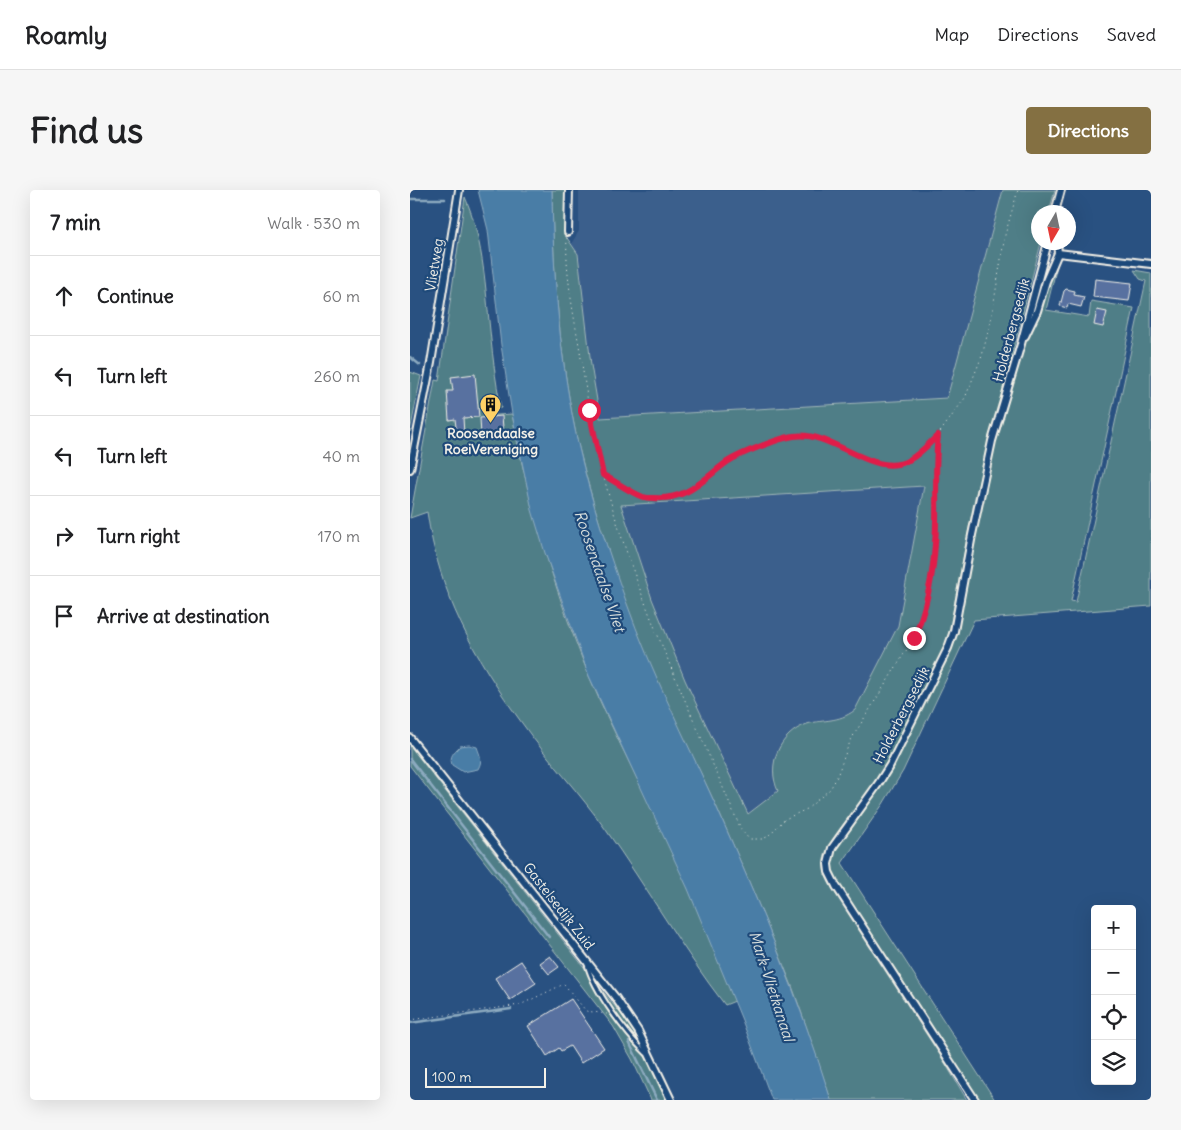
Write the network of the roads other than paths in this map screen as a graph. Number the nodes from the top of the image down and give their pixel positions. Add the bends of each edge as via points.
1 (459, 190) edge
2 (569, 190) edge
3 (1061, 190) edge
4 (1058, 205) edge
5 (1061, 205) edge
6 (568, 232) road end
7 (1046, 250) edge
8 (1058, 250) edge
9 (1058, 253) junction
10 (1151, 264) edge
11 (1021, 344) junction
12 (410, 469) edge
13 (410, 738) edge
14 (586, 960) junction
15 (650, 1057) junction
16 (973, 1098) edge
17 (671, 1100) edge

1 - 12 street, Vlietweg
2 - 6 street
3 - 4 street
3 - 5 street
7 - 11 street, Holderbergsedijk
8 - 9 street
9 - 10 street
9 - 11 street
11 - 16 street, Holderbergsedijk via 992,441 954,632 890,765 832,848 828,864 836,886
13 - 14 street, Gastelsedijk Zuid
14 - 15 street, Gastelsedijk Zuid via 638,1031
14 - 15 lane via 590,976 615,1015
15 - 17 street, Gastelsedijk Zuid

